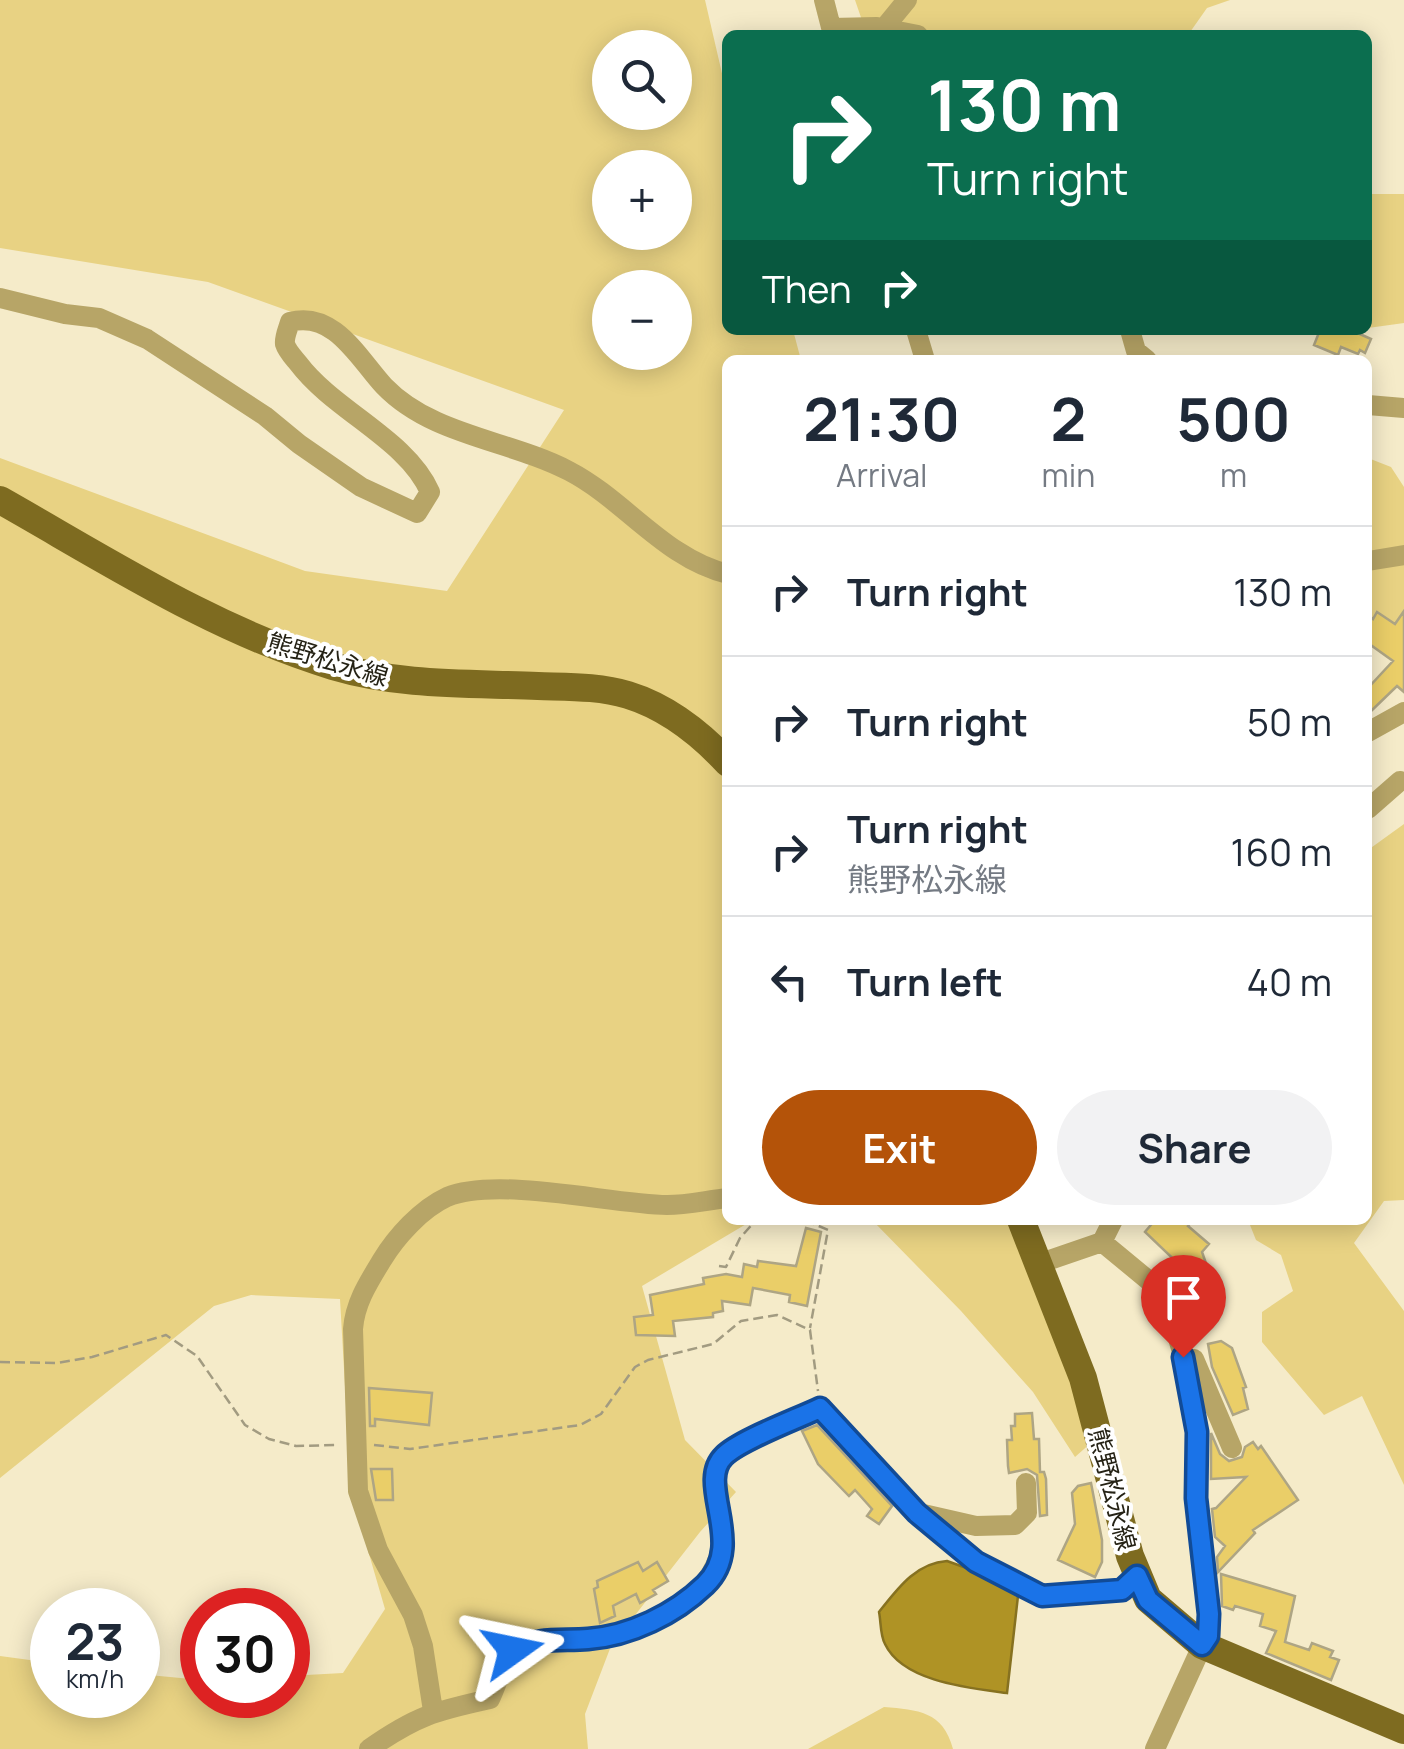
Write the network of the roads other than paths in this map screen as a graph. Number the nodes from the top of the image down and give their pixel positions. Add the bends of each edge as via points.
1 (824, 0) edge
2 (906, 0) edge
3 (884, 28) junction
4 (832, 30) edge
5 (858, 30) edge
6 (894, 30) edge
7 (0, 298) edge
8 (1372, 405) edge
9 (1404, 408) edge
10 (0, 500) edge
11 (1404, 556) edge
12 (1372, 561) edge
13 (722, 571) edge
14 (1404, 712) edge
15 (1372, 730) edge
16 (722, 757) edge
17 (1400, 781) dead end
18 (1372, 806) edge
19 (722, 1199) edge
20 (1022, 1225) edge
21 (1111, 1225) edge
22 (1102, 1242) junction
23 (1038, 1264) junction
24 (1177, 1338) junction
25 (1232, 1448) dead end
26 (1026, 1483) dead end
27 (917, 1513) junction
28 (1137, 1576) junction
29 (1202, 1645) junction
30 (434, 1711) junction
31 (1404, 1730) edge
32 (370, 1749) edge
33 (1156, 1749) edge

1 - 4 street
2 - 3 street
3 - 5 street
3 - 6 street
7 - 13 street via 99,318 147,339 361,487 417,513 430,492 423,475 336,404 286,347 290,322 324,324 416,410 569,471 609,494 675,551
8 - 9 street
10 - 16 main road, 熊野松永線 via 203,614 282,649 396,680 594,688 630,696 671,715
11 - 12 street
14 - 15 street
17 - 18 street
19 - 30 street via 669,1205 524,1190 447,1197 390,1248 354,1310 358,1492 378,1550 414,1615
20 - 23 main road, 熊野松永線
21 - 22 street
22 - 23 street
22 - 24 street via 1165,1294
23 - 28 main road, 熊野松永線 via 1083,1378
24 - 25 street via 1189,1348
24 - 29 street via 1197,1432 1196,1498 1209,1614
26 - 27 street via 1027,1513 1016,1525 976,1526
27 - 28 street via 976,1562 1042,1596 1122,1590
27 - 30 street via 820,1408 726,1453 715,1467 723,1548 709,1581 678,1608 606,1636 531,1640 513,1650 490,1699
28 - 29 main road, 熊野松永線 via 1148,1600
29 - 31 main road, 熊野松永線
29 - 33 street
30 - 32 street

